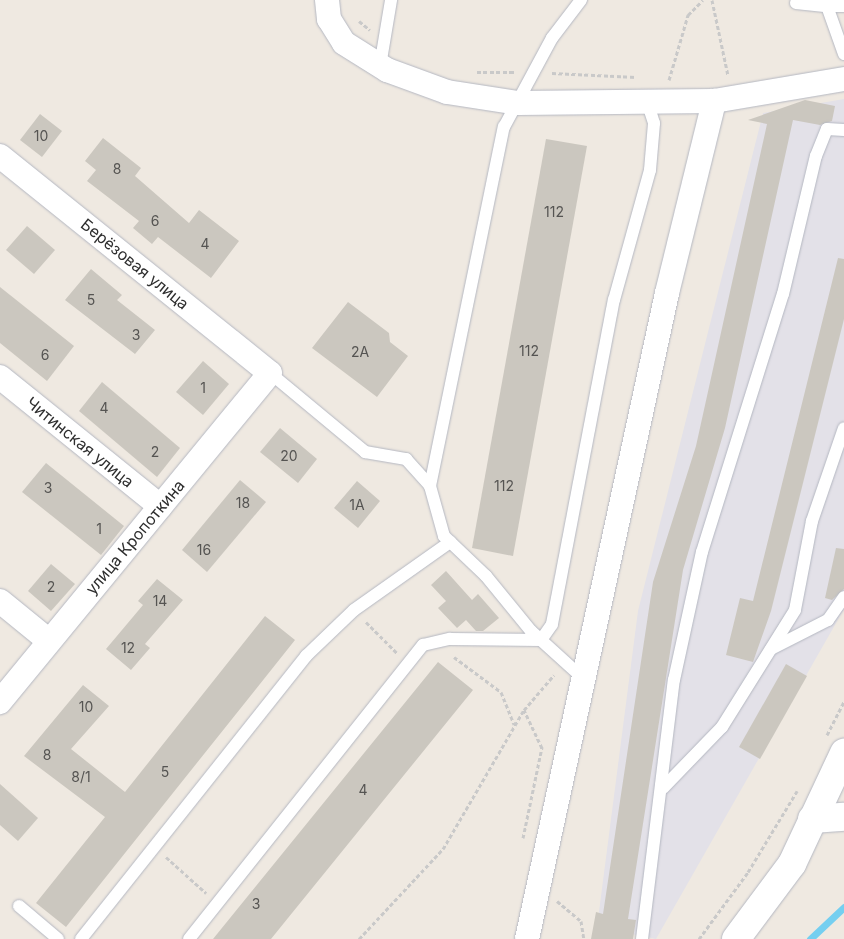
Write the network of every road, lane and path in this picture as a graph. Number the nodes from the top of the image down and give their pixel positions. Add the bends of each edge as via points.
1 (327, 0) edge
2 (391, 0) edge
3 (581, 0) edge
4 (703, 0) edge
5 (712, 0) edge
6 (796, 3) dead end
7 (827, 6) junction
8 (844, 6) edge
9 (356, 18) dead end
10 (384, 42) junction
11 (844, 54) edge
12 (380, 66) junction
13 (470, 72) dead end
14 (535, 72) junction
15 (738, 76) dead end
16 (640, 77) dead end
17 (660, 78) dead end
18 (669, 78) junction
19 (677, 79) dead end
20 (844, 79) edge
21 (723, 89) junction
22 (518, 103) junction
23 (656, 103) junction
24 (844, 130) edge
25 (0, 156) edge
26 (270, 373) junction
27 (0, 377) edge
28 (844, 428) edge
29 (430, 486) junction
30 (160, 506) junction
31 (450, 542) junction
32 (844, 597) edge
33 (0, 601) edge
34 (354, 610) junction
35 (541, 640) junction
36 (49, 641) junction
37 (431, 643) junction
38 (770, 650) junction
39 (566, 662) junction
40 (408, 664) junction
41 (584, 679) junction
42 (0, 702) edge
43 (844, 702) edge
44 (524, 710) junction
45 (514, 725) junction
46 (833, 748) edge
47 (799, 786) dead end
48 (560, 787) junction
49 (663, 788) junction
50 (844, 817) edge
51 (812, 819) junction
52 (154, 846) junction
53 (539, 884) junction
54 (217, 904) junction
55 (19, 906) dead end
56 (58, 939) edge
57 (81, 939) edge
58 (189, 939) edge
59 (359, 939) edge
60 (527, 939) edge
61 (584, 939) edge
62 (642, 939) edge
63 (699, 939) edge
64 (736, 939) edge

1 - 12 street via 329,19 344,43
2 - 10 lane
3 - 14 lane via 552,38
4 - 18 path via 688,15
5 - 21 path
6 - 7 lane
7 - 8 lane
7 - 11 lane
9 - 10 path
10 - 12 lane
12 - 22 street via 446,92
13 - 14 path
14 - 16 path
14 - 22 lane
15 - 21 path
17 - 18 path
18 - 19 path
18 - 23 path
20 - 21 street
21 - 23 street
21 - 41 street
22 - 23 street
22 - 29 lane via 504,126
23 - 35 lane via 650,170 614,300 552,624
24 - 49 lane via 827,129 816,156 783,294 702,552 674,680
25 - 26 street, Берёзовая улица
26 - 29 lane via 365,452 406,459
26 - 30 street, улица Кропоткина
27 - 30 street, Читинская улица
28 - 38 lane via 812,521 795,610
29 - 31 lane via 444,536
30 - 36 street, улица Кропоткина
31 - 34 lane
31 - 35 lane
32 - 38 lane via 828,620
33 - 36 street
34 - 40 path
34 - 52 lane via 306,656
35 - 37 lane
35 - 39 lane
36 - 42 street, улица Кропоткина
37 - 40 lane via 424,645
37 - 45 path via 488,679 501,692
38 - 49 lane via 722,727
39 - 41 lane
39 - 44 path
40 - 54 lane
41 - 48 street
43 - 46 path
44 - 45 path
44 - 48 path
45 - 59 path via 443,849
46 - 51 main road
47 - 63 path via 748,872
48 - 53 street
49 - 62 lane via 648,864
50 - 51 main road
51 - 64 main road via 792,864
52 - 54 path
52 - 57 lane
53 - 60 street
53 - 61 path via 581,921
54 - 58 lane
55 - 56 lane

